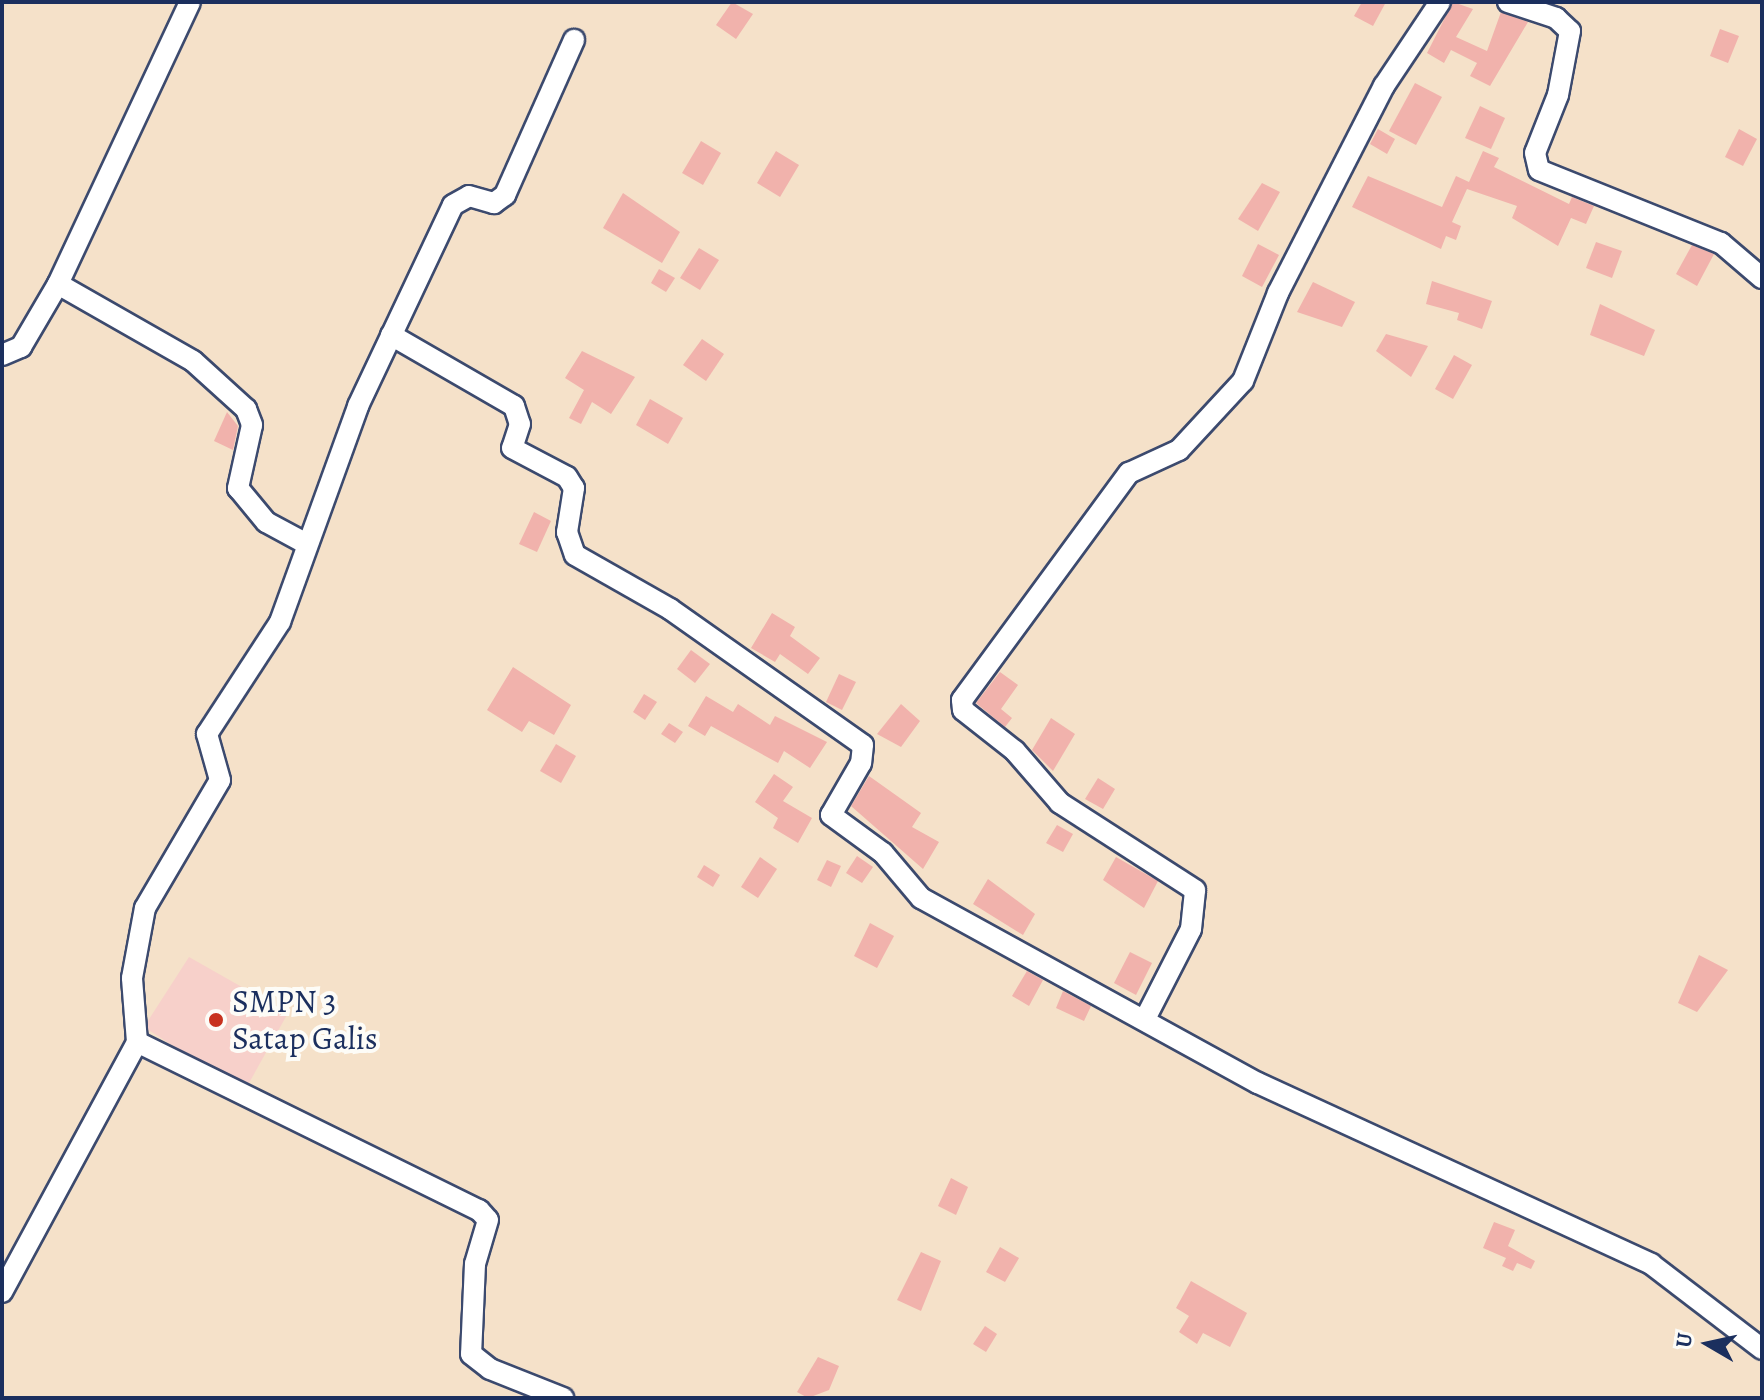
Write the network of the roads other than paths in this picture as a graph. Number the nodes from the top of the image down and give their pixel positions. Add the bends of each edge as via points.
1 (190, 2) edge
2 (1440, 2) edge
3 (1508, 2) edge
4 (574, 40) dead end
5 (1762, 278) edge
6 (58, 284) junction
7 (391, 335) junction
8 (2, 355) edge
9 (305, 543) junction
10 (1145, 1019) junction
11 (137, 1042) junction
12 (2, 1292) edge
13 (1762, 1349) edge
14 (563, 1398) edge

1 - 6 street
2 - 10 street via 1384,86 1278,293 1243,381 1179,450 1129,473 962,700 963,710 1015,751 1060,803 1195,890 1191,929
3 - 5 street via 1556,18 1570,31 1558,95 1535,153 1539,170 1721,243
4 - 7 street via 505,195 494,203 459,198
6 - 8 street via 21,347
6 - 9 street via 193,361 246,409 252,425 238,488 266,522
7 - 9 street
7 - 10 street via 514,406 520,424 512,448 567,477 574,488 567,532 575,555 670,609 863,745 834,821 883,853 936,908
9 - 11 street via 280,622 207,734 217,787 145,908 133,969
10 - 13 street via 1258,1083 1651,1264
11 - 12 street
11 - 14 street via 479,1210 488,1220 475,1264 471,1354 490,1369

